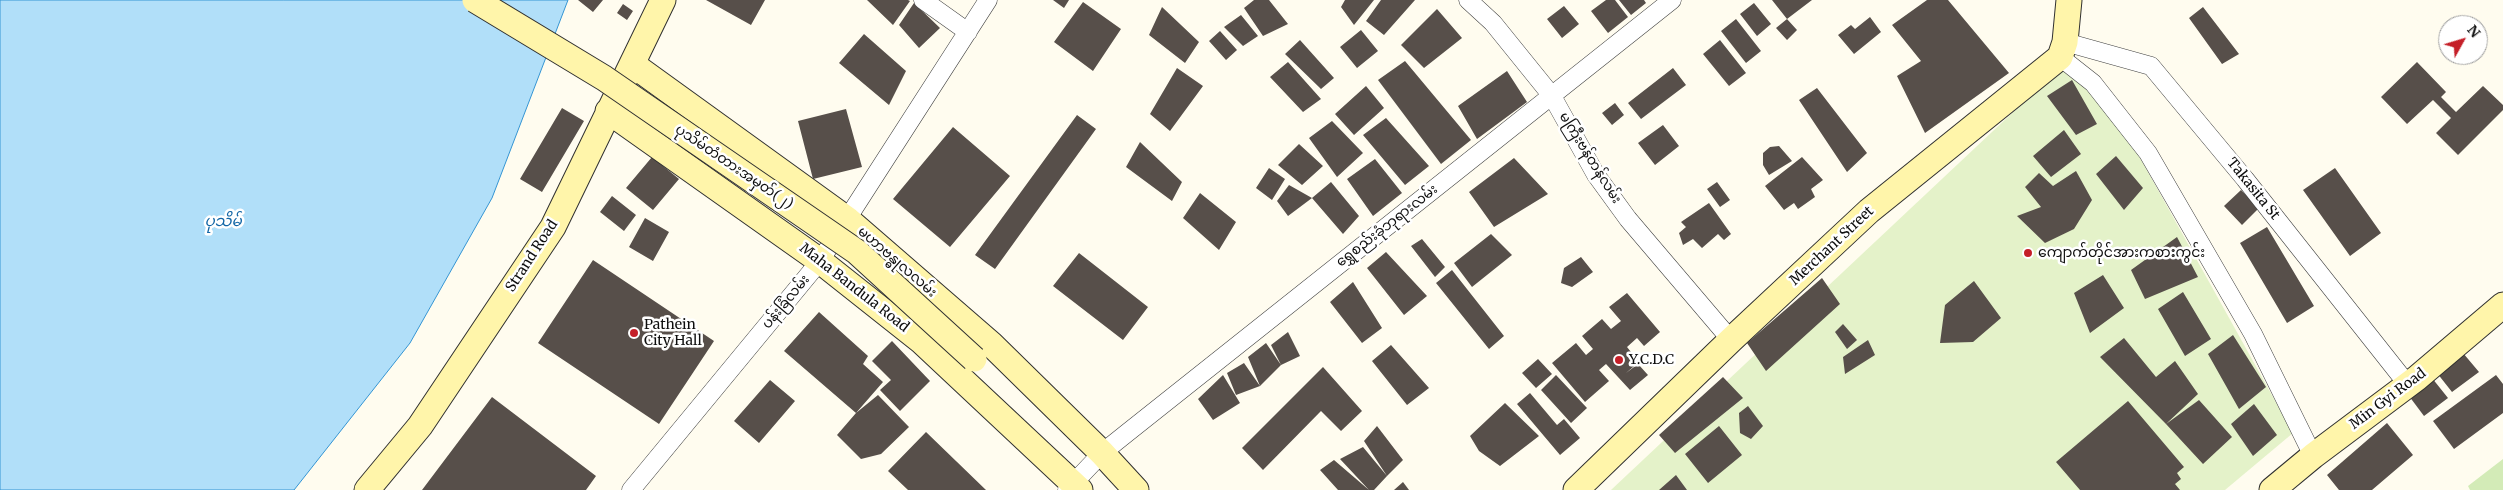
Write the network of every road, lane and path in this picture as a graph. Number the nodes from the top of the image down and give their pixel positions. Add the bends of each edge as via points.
1 (475, 0) edge
2 (663, 0) edge
3 (923, 0) edge
4 (988, 0) edge
5 (1468, 0) edge
6 (1672, 0) edge
7 (2069, 0) edge
8 (968, 32) junction
9 (2062, 50) junction
10 (632, 64) junction
11 (1552, 96) junction
12 (608, 111) junction
13 (848, 220) junction
14 (820, 261) junction
15 (2503, 305) edge
16 (1731, 340) junction
17 (974, 359) junction
18 (1024, 377) junction
19 (2408, 385) junction
20 (991, 406) junction
21 (1102, 453) junction
22 (2313, 456) junction
23 (1073, 488) edge
24 (367, 490) edge
25 (631, 490) edge
26 (1136, 490) edge
27 (1576, 490) edge
28 (2272, 490) edge

1 - 17 main road, ပုသိမ်တံတားအမှတ်(၂), bridge via 604,78 858,252
2 - 10 main road, Strand Road
3 - 8 street
4 - 8 street, ပန်းခြံလမ်း
5 - 11 street, မကြီးဗန်တန်လမ်း via 1493,23
6 - 11 street, ရွှေစည်းခုံဘုရားလမ်း
7 - 9 main road
8 - 13 street, ပန်းခြံလမ်း
9 - 16 main road, Merchant Street via 1869,211
9 - 19 street, Takasita St via 2151,66
9 - 22 street via 2094,83 2148,153 2253,334
10 - 12 main road, Strand Road
10 - 13 main road, မဟာဗန္ဓုလလမ်း
11 - 16 street, မကြီးဗန်တန်လမ်း via 1596,175 1628,219
11 - 21 street, ရွှေစည်းခုံဘုရားလမ်း
12 - 14 main road, Maha Bandula Road
12 - 24 main road, Strand Road via 553,227 420,426
13 - 14 street, ပန်းခြံလမ်း
13 - 18 main road, မဟာဗန္ဓုလလမ်း via 991,344
14 - 20 main road, Maha Bandula Road via 921,341
14 - 25 street, ပန်းခြံလမ်း
15 - 19 main road, Min Gyi Road
16 - 27 main road, Merchant Street
17 - 18 main road
17 - 20 main road
18 - 21 main road, မဟာဗန္ဓုလလမ်း
19 - 22 main road, Min Gyi Road
20 - 23 main road, Maha Bandula Road
21 - 23 street, ရွှေစည်းခုံဘုရားလမ်း
21 - 26 main road, မဟာဗန္ဓုလလမ်း
22 - 28 main road, Min Gyi Road

